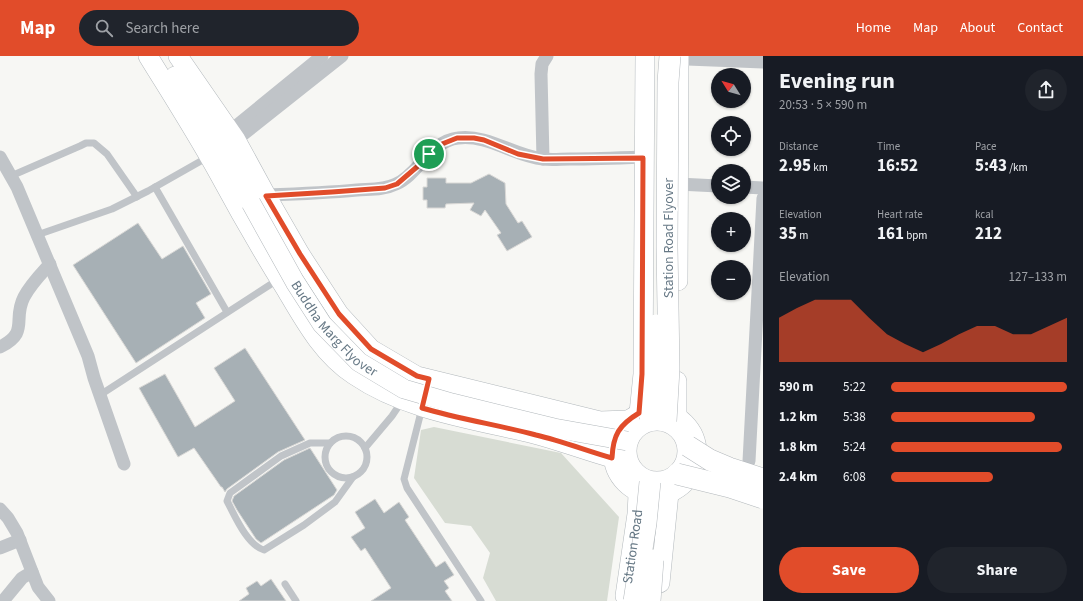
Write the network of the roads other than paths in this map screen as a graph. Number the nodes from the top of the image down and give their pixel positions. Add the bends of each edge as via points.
1 (148, 56) edge
2 (162, 56) edge
3 (178, 56) edge
4 (322, 56) edge
5 (342, 56) edge
6 (547, 56) edge
7 (645, 56) edge
8 (658, 56) edge
9 (676, 56) edge
10 (763, 62) edge
11 (233, 136) junction
12 (209, 157) junction
13 (0, 158) edge
14 (643, 158) junction
15 (543, 159) junction
16 (11, 176) junction
17 (678, 184) junction
18 (711, 186) edge
19 (155, 187) junction
20 (751, 187) edge
21 (763, 188) edge
22 (266, 196) junction
23 (137, 197) junction
24 (763, 198) edge
25 (37, 235) junction
26 (50, 264) junction
27 (279, 279) junction
28 (227, 312) junction
29 (0, 347) edge
30 (429, 379) junction
31 (100, 395) junction
32 (402, 401) junction
33 (422, 408) junction
34 (652, 418) junction
35 (626, 442) junction
36 (330, 443) junction
37 (688, 446) junction
38 (364, 448) junction
39 (612, 458) junction
40 (749, 460) dead end
41 (124, 464) dead end
42 (353, 477) junction
43 (763, 479) edge
44 (665, 482) junction
45 (763, 490) edge
46 (763, 498) edge
47 (0, 509) edge
48 (20, 540) junction
49 (0, 548) edge
50 (32, 572) junction
51 (285, 584) dead end
52 (3, 601) edge
53 (49, 601) edge
54 (296, 601) edge
55 (481, 601) edge
56 (624, 601) edge
57 (634, 601) edge
58 (650, 601) edge
59 (658, 601) edge

1 - 12 main road
2 - 35 main road, Buddha Marg Flyover, bridge via 199,112 295,282 322,324 359,362 404,389 547,426
3 - 11 main road
4 - 11 street
5 - 11 street
6 - 15 street via 542,64 541,74
7 - 14 main road
8 - 34 main road, Station Road Flyover, bridge via 655,130 656,322
9 - 10 street via 687,59
9 - 17 main road
9 - 34 main road, Station Road Flyover, bridge via 668,82 669,369
11 - 22 main road
12 - 19 lane
12 - 27 main road
13 - 16 street
14 - 15 street
14 - 34 main road via 642,374
15 - 22 street via 518,154 484,140 457,138 442,144 397,184 385,188
16 - 23 lane via 80,146 94,143 107,154
16 - 25 street
17 - 18 street
17 - 34 main road
19 - 23 lane
19 - 28 lane
20 - 21 street
22 - 30 main road via 339,314 371,349 417,376
23 - 25 lane
24 - 40 street
25 - 26 street
26 - 29 street via 32,284 20,306 17,334 14,339
26 - 31 street via 88,356
27 - 28 lane
27 - 32 main road via 324,349 352,375
28 - 31 lane
30 - 33 lane
30 - 34 main road via 600,421
31 - 41 street
32 - 33 main road
32 - 38 lane
33 - 39 main road via 536,434
33 - 55 lane via 404,479 407,488
34 - 35 main road via 635,428
34 - 37 main road via 674,424 685,437
34 - 39 main road via 618,431 613,444
34 - 44 main road via 688,425 697,450
35 - 44 main road via 627,462 632,471 640,478
36 - 38 lane via 349,436 361,442
36 - 42 lane via 325,456 328,469 340,477
36 - 42 lane via 310,443 281,456 230,493 228,501 250,541 264,550 335,502
37 - 43 main road, bridge via 710,460
37 - 44 main road via 686,463
38 - 42 lane via 364,468
39 - 44 main road via 616,472 625,483
44 - 45 street
44 - 46 main road, bridge via 730,487
44 - 56 main road, Station Road via 637,514
44 - 57 main road, bridge via 646,523
44 - 58 main road, bridge via 656,515
44 - 59 main road
47 - 48 street
48 - 49 street
48 - 50 street
50 - 52 street via 22,578
50 - 53 street via 38,587
51 - 54 lane

